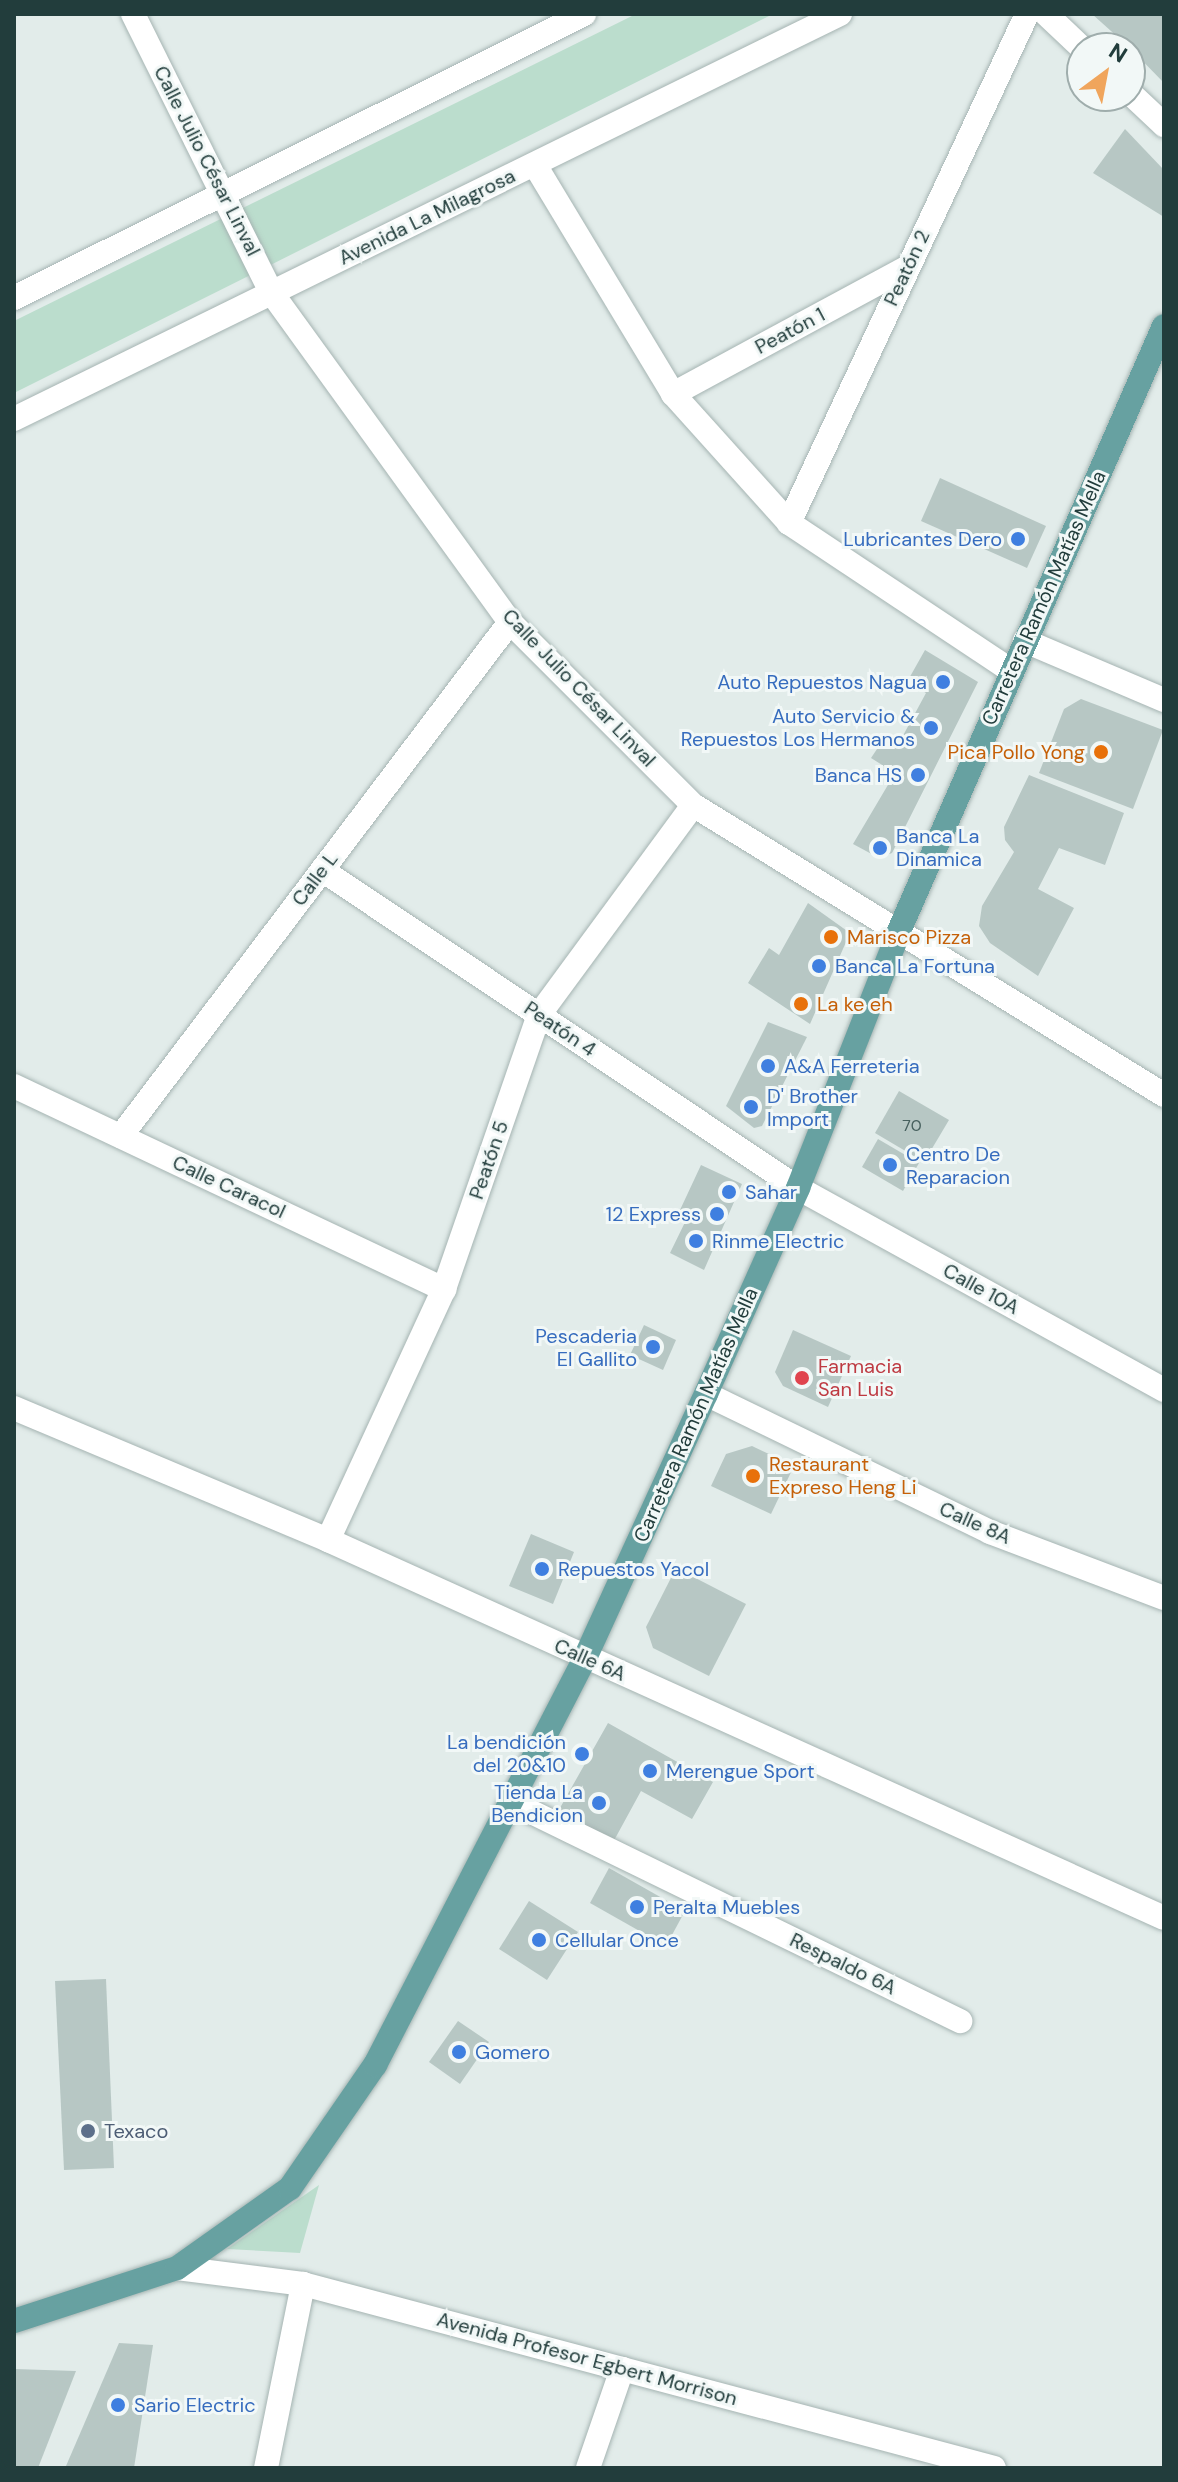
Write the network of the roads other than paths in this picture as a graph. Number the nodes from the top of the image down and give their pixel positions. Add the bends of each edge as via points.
1 (133, 14) edge
2 (584, 14) edge
3 (840, 14) edge
4 (1027, 14) edge
5 (1046, 14) edge
6 (1066, 33) edge
7 (1146, 108) edge
8 (1164, 125) edge
9 (535, 165) junction
10 (224, 192) junction
11 (906, 268) junction
12 (271, 292) junction
13 (14, 298) edge
14 (1164, 326) edge
15 (673, 394) junction
16 (14, 419) edge
17 (789, 523) junction
18 (510, 622) junction
19 (1025, 641) junction
20 (1012, 671) junction
21 (1164, 700) edge
22 (693, 805) junction
23 (322, 870) junction
24 (899, 931) junction
25 (539, 1015) junction
26 (14, 1086) edge
27 (1164, 1095) edge
28 (121, 1136) junction
29 (798, 1188) junction
30 (444, 1289) junction
31 (1164, 1390) edge
32 (706, 1394) junction
33 (14, 1408) edge
34 (328, 1540) junction
35 (1164, 1598) edge
36 (585, 1658) junction
37 (511, 1802) junction
38 (1164, 1918) edge
39 (960, 2021) dead end
40 (177, 2268) junction
41 (303, 2284) junction
42 (14, 2321) edge
43 (622, 2369) junction
44 (266, 2468) edge
45 (588, 2468) edge
46 (994, 2468) edge

1 - 10 street, Calle Julio César Linval
2 - 10 street
3 - 9 street, Avenida La Milagrosa
4 - 11 street, Peatón 2
5 - 6 street
7 - 8 street
9 - 12 street, Avenida La Milagrosa
9 - 15 street
10 - 12 street, Calle Julio César Linval
10 - 13 street
11 - 15 street, Peatón 1
11 - 17 street, Peatón 2
12 - 16 street, Avenida La Milagrosa
12 - 18 street, Calle Julio César Linval
14 - 19 main road, Carretera Ramón Matías Mella
15 - 17 street
17 - 20 street
18 - 22 street, Calle Julio César Linval
18 - 23 street, Calle L
19 - 20 main road, Carretera Ramón Matías Mella
19 - 21 street
20 - 24 main road, Carretera Ramón Matías Mella
22 - 24 street, Calle Julio César Linval
22 - 25 street, Peatón 5
23 - 25 street, Peatón 4
23 - 28 street, Calle L
24 - 27 street, Calle Julio César Linval
24 - 29 main road, Carretera Ramón Matías Mella
25 - 29 street, Peatón 4
25 - 30 street, Peatón 5
26 - 28 street, Calle Caracol
28 - 30 street, Calle Caracol
29 - 31 street, Calle 10A
29 - 32 main road, Carretera Ramón Matías Mella
30 - 34 street, Peatón 5
32 - 35 street, Calle 8A via 990,1532
32 - 36 main road, Carretera Ramón Matías Mella
33 - 34 street, Calle 6A
34 - 36 street, Calle 6A
36 - 37 main road, Carretera Ramón Matías Mella
36 - 38 street, Calle 6A
37 - 39 street, Respaldo 6A
37 - 40 main road, Carretera Ramón Matías Mella via 375,2065 290,2188
40 - 41 street, Avenida Profesor Egbert Morrison
40 - 42 main road, Carretera Ramón Matías Mella
41 - 43 street, Avenida Profesor Egbert Morrison
41 - 44 street
43 - 45 street
43 - 46 street, Avenida Profesor Egbert Morrison

